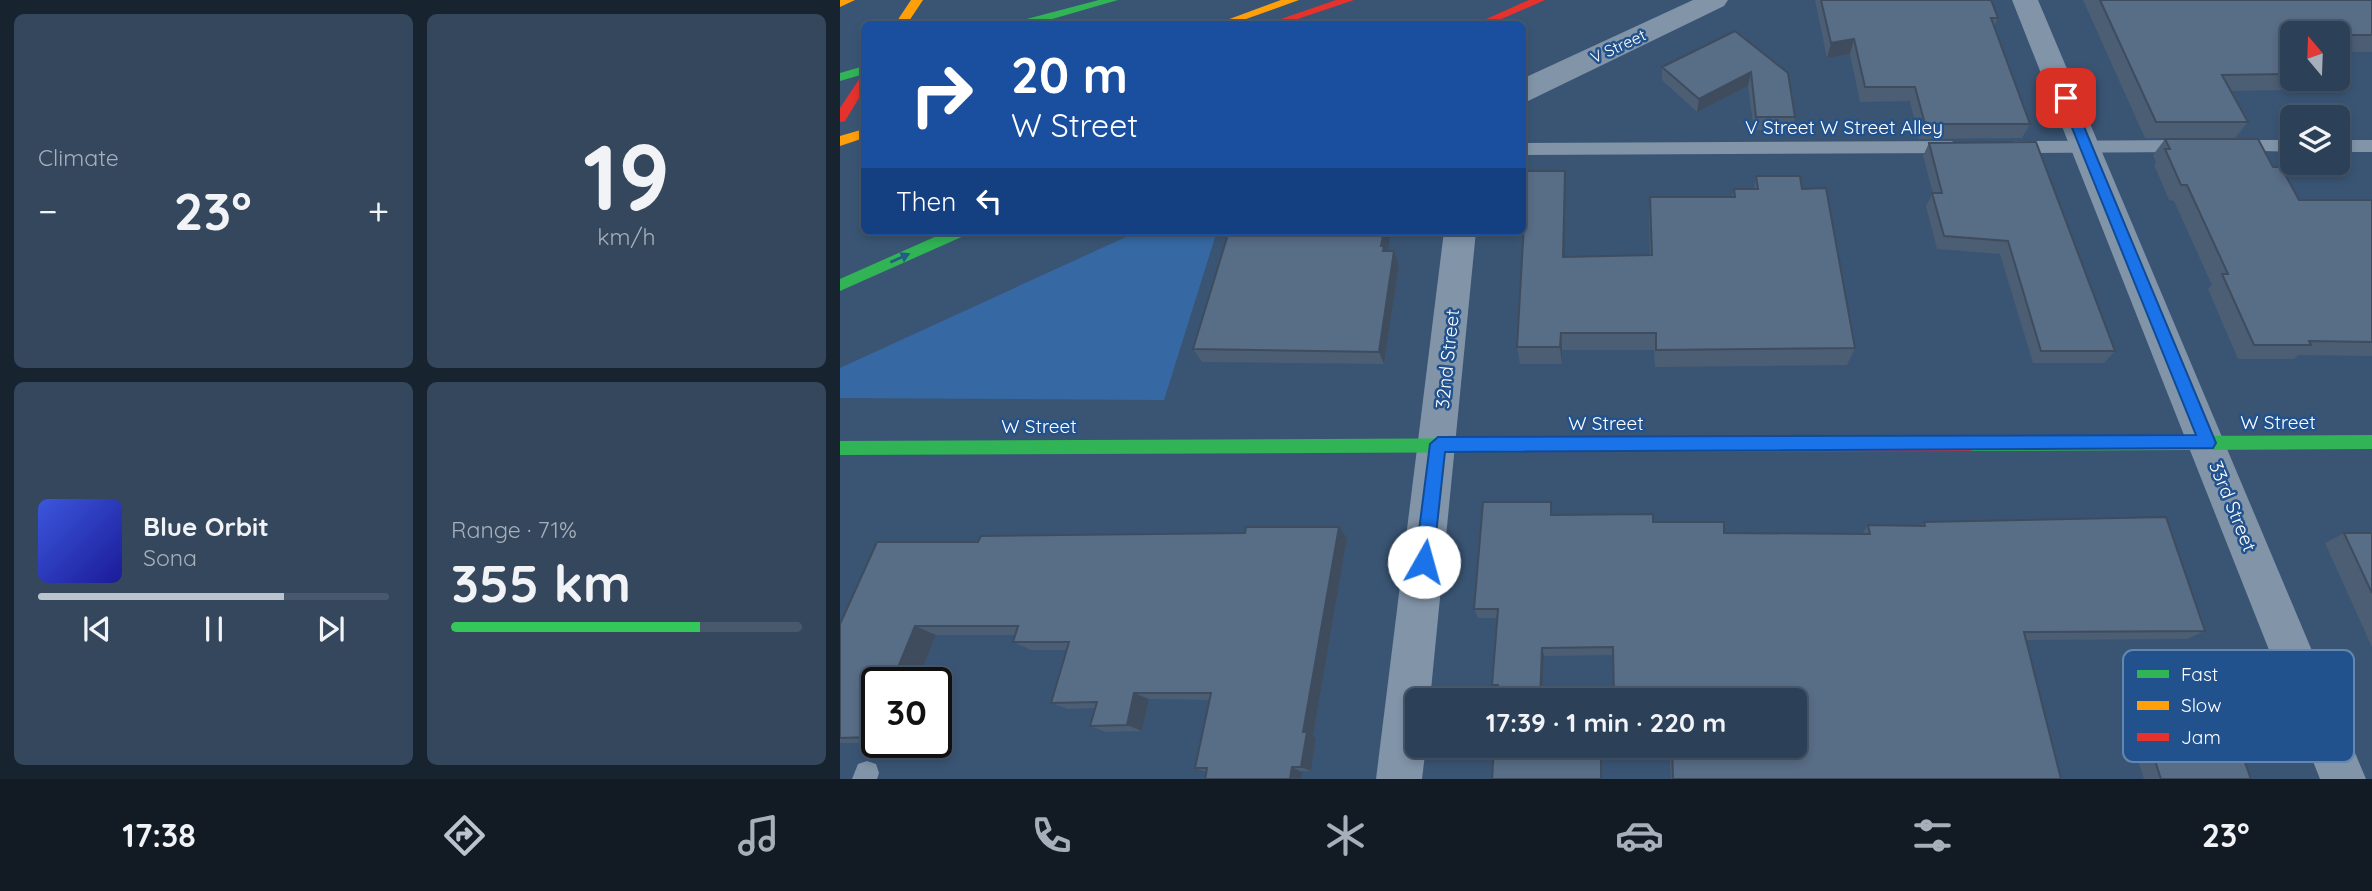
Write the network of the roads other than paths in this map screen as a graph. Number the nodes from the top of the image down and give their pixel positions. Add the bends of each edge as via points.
1 (849, 0) edge
2 (917, 0) edge
3 (1076, 0) edge
4 (1112, 0) edge
5 (1293, 0) edge
6 (1348, 0) edge
7 (1539, 0) edge
8 (1715, 0) edge
9 (2025, 0) edge
10 (840, 3) edge
11 (903, 21) edge
12 (1015, 21) edge
13 (1034, 21) edge
14 (1231, 21) edge
15 (1282, 21) edge
16 (1488, 21) edge
17 (861, 71) edge
18 (840, 78) edge
19 (861, 86) edge
20 (1526, 91) edge
21 (840, 118) edge
22 (861, 135) edge
23 (840, 141) edge
24 (2196, 146) edge
25 (2223, 146) edge
26 (2280, 146) edge
27 (2350, 146) edge
28 (2372, 146) edge
29 (1973, 147) edge
30 (2001, 147) edge
31 (2087, 147) junction
32 (1526, 149) edge
33 (952, 235) edge
34 (1460, 235) edge
35 (840, 285) edge
36 (2372, 442) edge
37 (2208, 443) junction
38 (1438, 444) junction
39 (840, 448) edge
40 (2291, 650) edge
41 (2336, 762) edge
42 (1399, 779) edge
43 (2343, 779) edge

1 - 10 main road
2 - 11 main road
3 - 12 main road
4 - 13 main road
5 - 14 main road
6 - 15 main road
7 - 16 main road
8 - 20 street, V Street
9 - 31 street, 33rd Street
17 - 18 main road
19 - 21 main road
22 - 23 main road
24 - 31 lane
25 - 26 lane
27 - 28 lane
29 - 32 lane, V Street W Street Alley
30 - 31 lane
31 - 37 street, 33rd Street
35 -> 33 main road
34 - 38 street, 32nd Street
36 - 37 main road, W Street
37 - 38 main road, W Street
37 - 40 street, 33rd Street
38 - 39 main road, W Street
38 - 42 street, 32nd Street
41 - 43 street, 33rd Street

